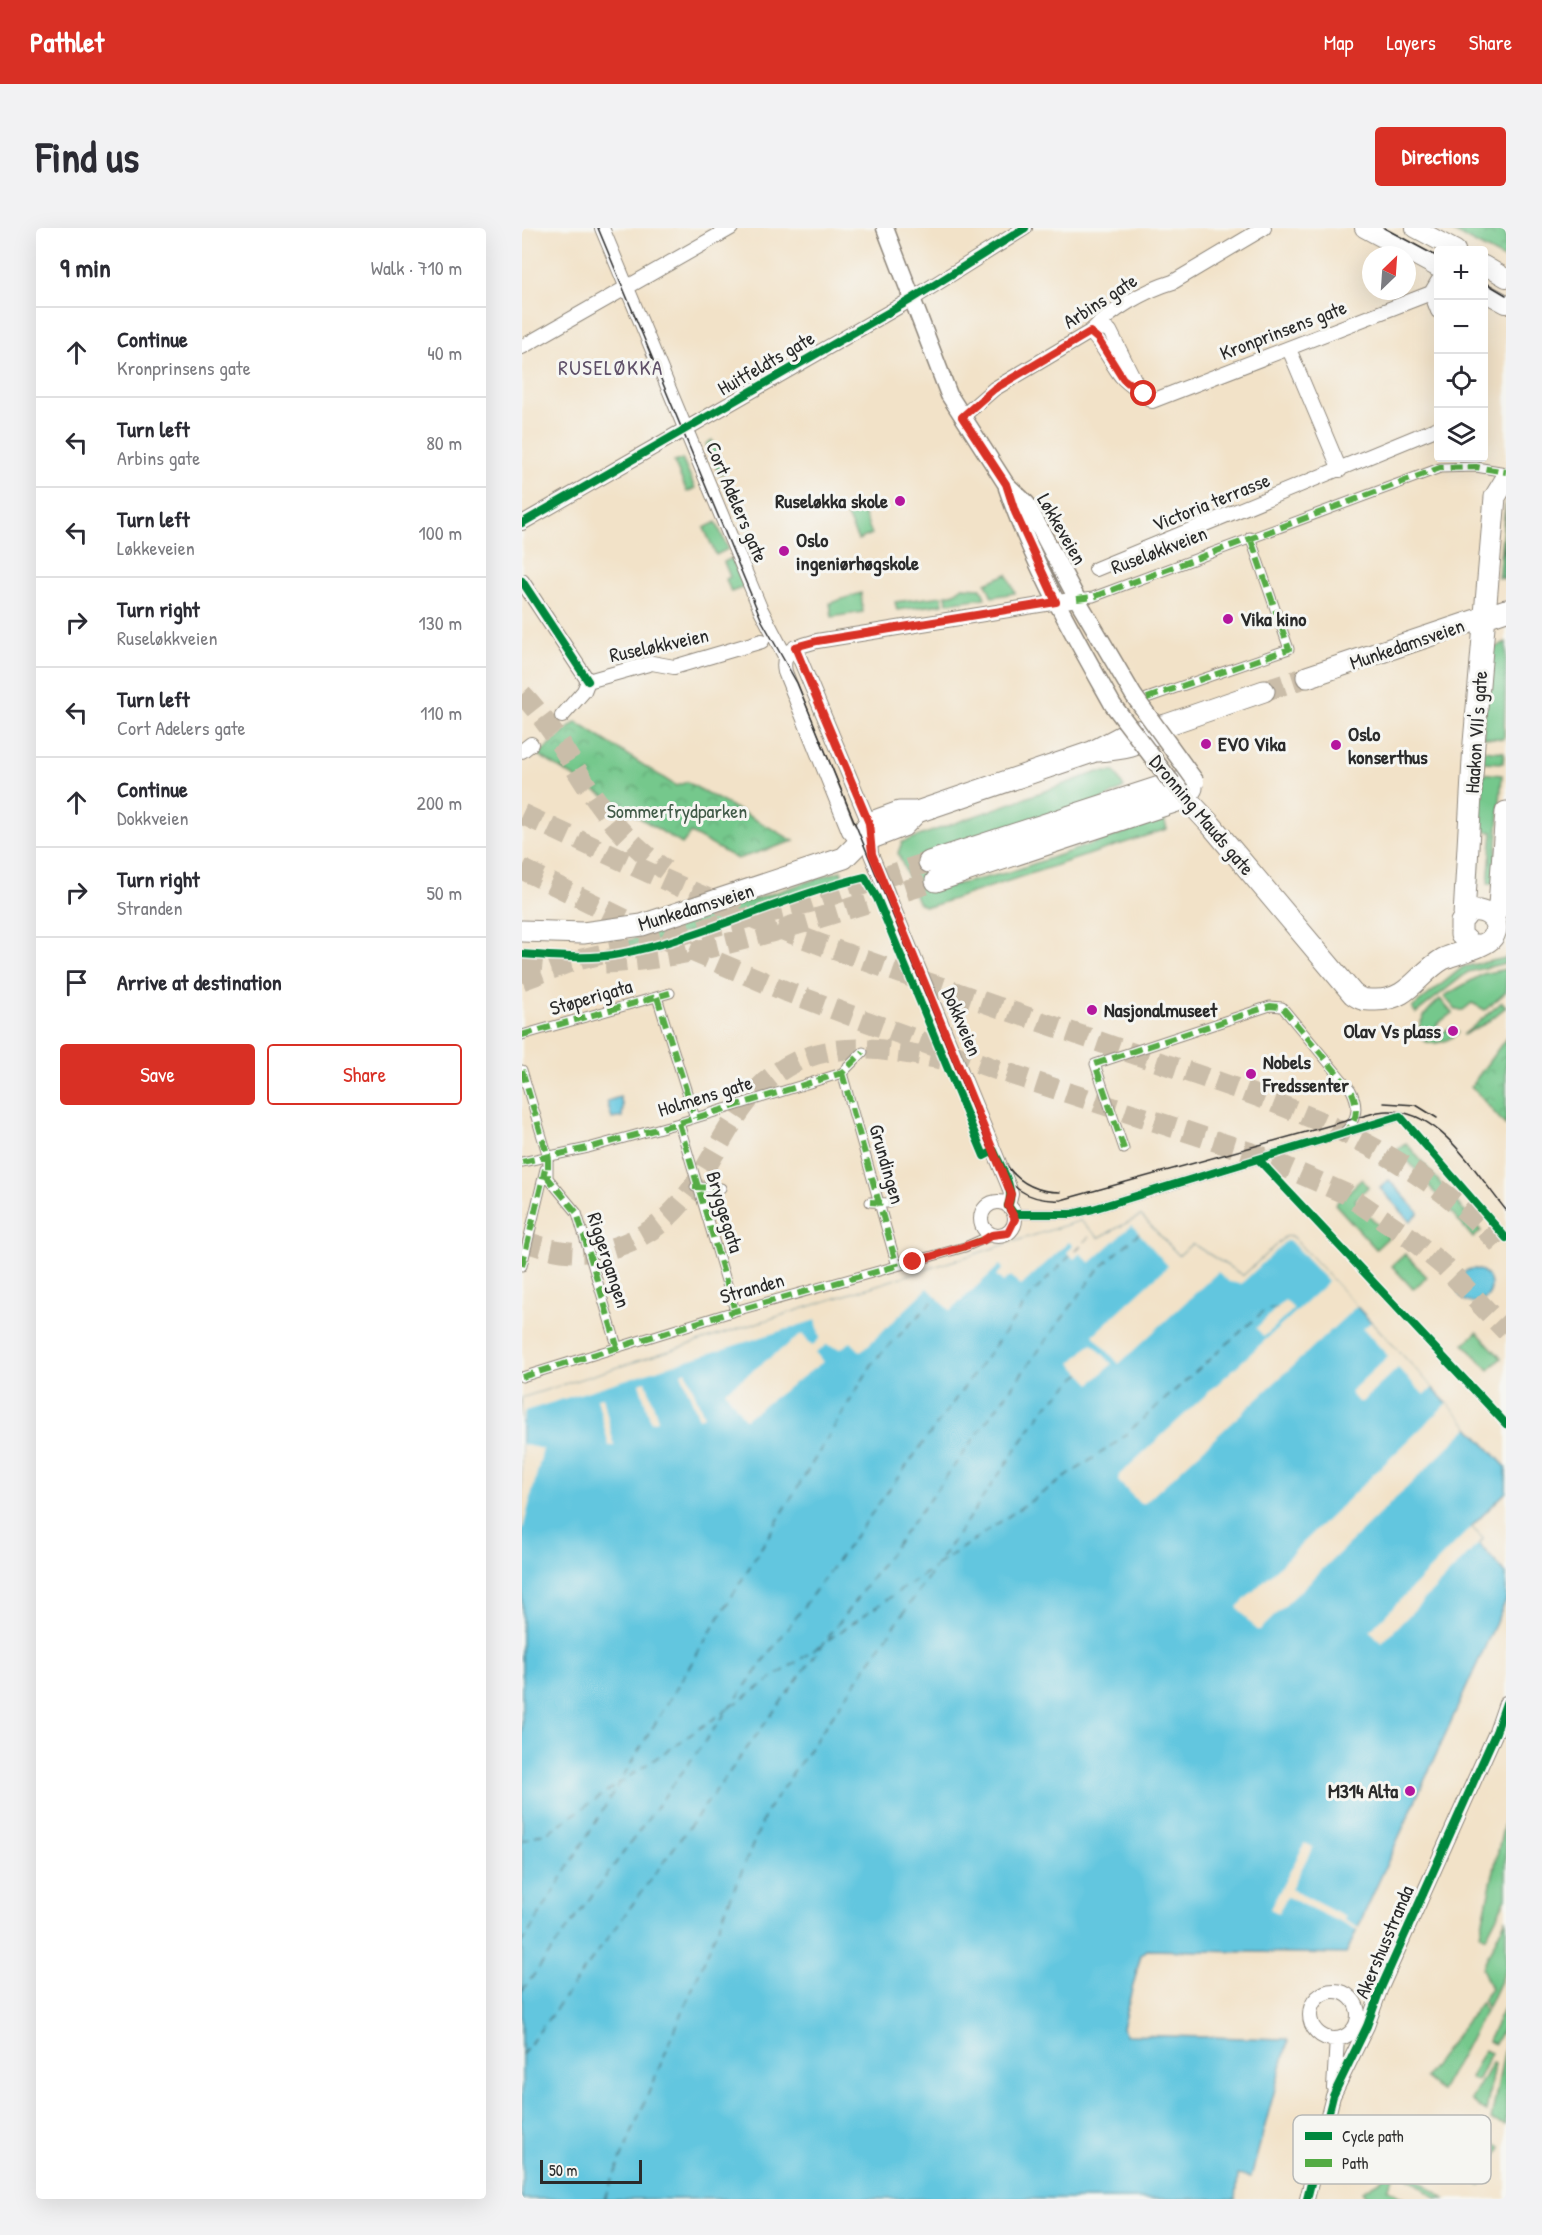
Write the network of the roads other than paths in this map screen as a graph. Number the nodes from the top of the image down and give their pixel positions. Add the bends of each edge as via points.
1 (602, 228) edge
2 (731, 228) edge
3 (885, 228) edge
4 (1025, 228) edge
5 (1264, 228) edge
6 (1364, 228) edge
7 (1415, 228) edge
8 (1449, 246) edge
9 (1434, 266) edge
10 (1488, 267) edge
11 (1506, 278) edge
12 (626, 286) junction
13 (1434, 288) edge
14 (1431, 293) junction
15 (1488, 294) edge
16 (912, 299) junction
17 (1434, 301) edge
18 (1506, 304) edge
19 (1097, 326) junction
20 (522, 347) edge
21 (1289, 349) junction
22 (962, 417) junction
23 (685, 428) junction
24 (1434, 430) edge
25 (1341, 470) junction
26 (1506, 472) edge
27 (1506, 479) edge
28 (1006, 484) junction
29 (522, 523) edge
30 (1250, 537) junction
31 (1096, 569) dead end
32 (522, 581) edge
33 (1077, 599) junction
34 (1056, 602) junction
35 (1506, 610) edge
36 (1484, 617) junction
37 (762, 641) dead end
38 (790, 652) junction
39 (1307, 677) tunnel mouth
40 (588, 681) junction
41 (1264, 691) tunnel mouth
42 (1144, 696) junction
43 (562, 716) dead end
44 (1185, 788) junction
45 (1506, 812) edge
46 (867, 840) junction
47 (932, 871) tunnel mouth
48 (1499, 919) edge
49 (1462, 922) junction
50 (522, 932) edge
51 (1490, 943) edge
52 (1442, 960) junction
53 (670, 993) dead end
54 (657, 997) junction
55 (522, 1035) edge
56 (863, 1052) dead end
57 (522, 1070) edge
58 (842, 1073) junction
59 (1400, 1116) dead end
60 (695, 1118) junction
61 (679, 1123) junction
62 (1341, 1135) junction
63 (1124, 1149) dead end
64 (548, 1157) junction
65 (522, 1162) edge
66 (696, 1187) junction
67 (721, 1188) dead end
68 (874, 1202) junction
69 (889, 1203) dead end
70 (1011, 1210) junction
71 (992, 1235) junction
72 (522, 1266) edge
73 (897, 1266) junction
74 (735, 1311) junction
75 (617, 1346) junction
76 (522, 1377) edge
77 (1506, 1703) edge
78 (1337, 2039) dead end
79 (1333, 2096) junction
80 (1328, 2115) edge
81 (1310, 2184) edge
82 (1306, 2199) edge

1 - 12 street, Cort Adelers gate
2 - 12 street
3 - 16 street, Løkkeveien
4 - 16 street, Huitfeldts gate
5 - 19 street, Arbins gate via 1173,282 1156,287
6 - 9 main road
7 - 8 main road
10 - 11 main road
12 - 20 street
12 - 23 street, Cort Adelers gate
13 - 14 street
14 - 17 street
14 - 21 street, Kronprinsens gate
15 - 18 main road
16 - 22 street, Løkkeveien via 940,376
16 - 23 street, Huitfeldts gate
19 - 21 street, Kronprinsens gate via 1098,339 1123,379 1152,401
19 - 22 street, Arbins gate via 994,389
21 - 25 street
22 - 28 street, Løkkeveien
23 - 29 street, Huitfeldts gate
23 - 38 street, Cort Adelers gate via 765,619
24 - 25 street, Victoria terrasse
25 - 31 street, Victoria terrasse
26 - 30 street, Ruseløkkveien via 1476,467 1440,468
27 - 36 highway, Haakon VII's gate via 1496,497
28 - 33 street, Løkkeveien via 1027,504
28 - 34 street, Løkkeveien
30 - 33 street, Ruseløkkveien via 1093,597
30 - 42 street via 1289,649
32 - 40 street
33 - 34 street, Ruseløkkveien
33 - 42 street, Dronning Mauds gate
34 - 38 street, Ruseløkkveien via 817,641
34 - 44 street, Dronning Mauds gate, bridge via 1113,705
35 - 36 highway, Munkedamsveien
36 - 39 highway, Munkedamsveien
36 - 49 highway, Haakon VII's gate
37 - 40 street, Ruseløkkveien via 674,667 652,663
38 - 46 street, Cort Adelers gate
38 - 46 street, Cort Adelers gate via 784,666 788,680 849,831
40 - 43 street, Ruseløkkveien via 584,692
41 - 46 highway, Munkedamsveien via 1166,725 1128,749 1092,752 917,812 903,826
42 - 44 street, Dronning Mauds gate, bridge
44 - 47 highway
44 - 52 highway, Dronning Mauds gate via 1228,826 1375,1000 1396,998
45 - 48 highway, Haakon VII's gate
46 - 50 highway, Munkedamsveien via 839,860 642,925 583,933
46 - 70 street, Dokkveien via 1009,1187
48 - 49 highway via 1476,910
48 - 51 highway
49 - 51 highway via 1465,940
49 - 52 highway, Dronning Mauds gate
51 - 52 highway, Dronning Mauds gate
53 - 54 street, Støperigata
54 - 55 street, Støperigata
54 - 60 street
56 - 58 street, Holmens gate
57 - 64 street, Riggergangen
58 - 60 street, Holmens gate
58 - 68 street, Grundingen
59 - 62 street
60 - 61 street, Holmens gate
61 - 64 street, Holmens gate
61 - 66 street, Bryggegata
62 - 63 street via 1356,1115 1357,1102 1282,1007 1276,1005 1095,1064
62 - 70 street via 1072,1214
64 - 65 street, Holmens gate
64 - 72 street
64 - 75 street, Riggergangen via 548,1178 577,1213
66 - 67 street
66 - 74 street, Bryggegata
68 - 69 street
68 - 73 street, Grundingen
70 - 71 street via 1014,1224 1008,1233
70 - 71 street via 991,1204 983,1211 983,1228
71 - 73 street, Stranden
73 - 74 street, Stranden
74 - 75 street, Stranden
75 - 76 street, Stranden
77 - 79 street, Akershusstranda
78 - 79 street, Akershusstranda
79 - 80 street, Akershusstranda
81 - 82 street, Akershusstranda

